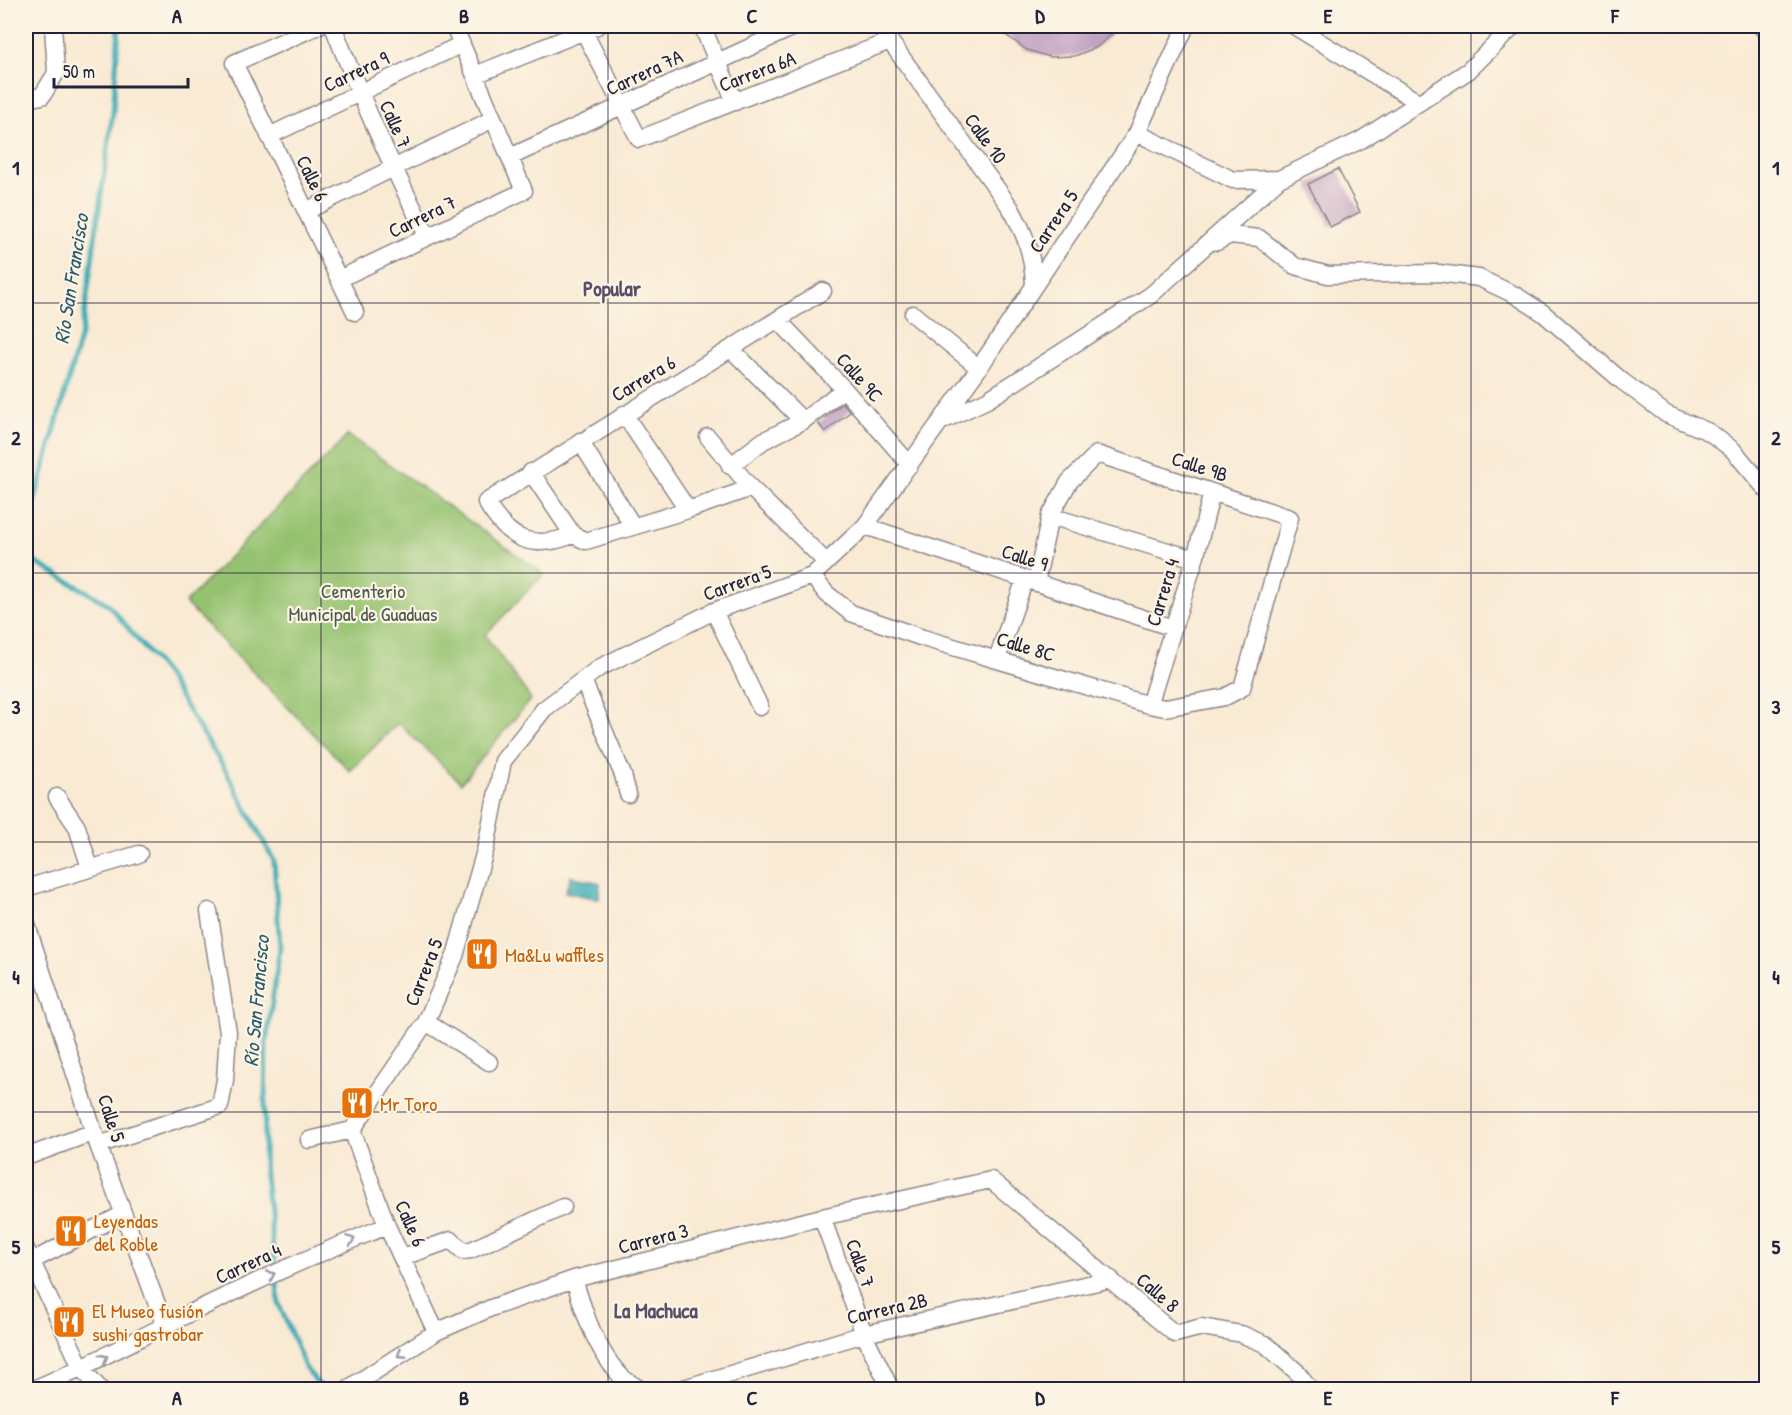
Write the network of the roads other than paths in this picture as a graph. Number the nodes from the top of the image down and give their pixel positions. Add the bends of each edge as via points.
1 (53, 26) edge
2 (318, 26) edge
3 (333, 26) edge
4 (454, 26) edge
5 (702, 26) edge
6 (796, 26) edge
7 (879, 26) edge
8 (1186, 26) edge
9 (1294, 26) edge
10 (1514, 26) edge
11 (1761, 26) edge
12 (587, 27) edge
13 (1767, 33) edge
14 (890, 41) junction
15 (462, 44) junction
16 (718, 61) junction
17 (475, 75) junction
18 (359, 93) junction
19 (26, 99) edge
20 (735, 102) junction
21 (1418, 102) junction
22 (621, 105) junction
23 (493, 119) junction
24 (1137, 133) junction
25 (269, 136) junction
26 (510, 157) junction
27 (393, 168) junction
28 (1279, 179) junction
29 (306, 211) junction
30 (428, 237) junction
31 (1203, 249) junction
32 (339, 279) junction
33 (1034, 285) junction
34 (823, 291) dead end
35 (355, 312) dead end
36 (913, 314) dead end
37 (778, 320) junction
38 (732, 350) junction
39 (979, 368) junction
40 (844, 389) junction
41 (624, 414) junction
42 (803, 421) junction
43 (940, 423) junction
44 (708, 437) dead end
45 (580, 441) junction
46 (910, 465) junction
47 (730, 466) junction
48 (531, 472) junction
49 (750, 488) junction
50 (1767, 489) edge
51 (1212, 492) junction
52 (688, 510) junction
53 (1050, 516) junction
54 (633, 526) junction
55 (865, 526) junction
56 (579, 538) junction
57 (1194, 559) junction
58 (825, 561) junction
59 (812, 576) junction
60 (1030, 581) junction
61 (714, 611) junction
62 (1173, 628) junction
63 (997, 659) junction
64 (583, 680) junction
65 (1242, 688) joint
66 (1149, 705) junction
67 (760, 707) dead end
68 (628, 794) dead end
69 (57, 797) dead end
70 (139, 854) dead end
71 (90, 868) junction
72 (26, 888) edge
73 (209, 911) dead end
74 (26, 922) edge
75 (426, 1022) junction
76 (489, 1062) dead end
77 (352, 1130) junction
78 (96, 1138) junction
79 (309, 1140) dead end
80 (26, 1157) edge
81 (991, 1180) joint
82 (563, 1207) dead end
83 (123, 1214) junction
84 (822, 1217) junction
85 (387, 1226) junction
86 (28, 1256) edge
87 (403, 1257) junction
88 (574, 1279) junction
89 (1111, 1279) junction
90 (165, 1326) junction
91 (435, 1332) junction
92 (864, 1334) junction
93 (82, 1369) junction
94 (31, 1389) edge
95 (101, 1389) edge
96 (346, 1389) edge
97 (641, 1389) edge
98 (677, 1389) edge
99 (891, 1389) edge
100 (1311, 1389) edge

1 - 19 street via 56,73 42,96
2 - 25 street, Calle 6 via 234,63
3 - 18 street, Calle 7
4 - 15 street
5 - 16 street
6 - 16 street, Carrera 7A
7 - 14 street, Calle 10
8 - 24 street, Carrera 5
9 - 21 street
10 - 21 street via 1468,71
11 - 13 street
12 - 17 street
12 - 22 street
14 - 20 street, Carrera 6A
14 - 33 street, Calle 10 via 1026,234 1034,262
15 - 17 street
15 - 18 street, Carrera 9
16 - 20 street
16 - 22 street, Carrera 7A
17 - 23 street
18 - 25 street, Carrera 9
18 - 27 street, Calle 7
20 - 22 street, Carrera 6A via 639,139
21 - 28 street via 1361,140
22 - 26 street, Carrera 7A
23 - 26 street
23 - 27 street
24 - 28 street via 1233,180
24 - 33 street, Carrera 5
25 - 29 street, Calle 6
26 - 30 street, Carrera 7 via 524,191
27 - 29 street
27 - 30 street, Calle 7
28 - 31 street
29 - 32 street, Calle 6
30 - 32 street, Carrera 7
31 - 43 street via 1150,295 1113,320 987,400
31 - 50 street via 1230,235 1259,238 1295,266 1328,275 1437,273 1479,278 1543,313 1666,414 1709,432 1733,450
32 - 35 street, Calle 6
33 - 39 street, Carrera 5
34 - 37 street, Carrera 6
36 - 39 street
37 - 38 street, Carrera 6
37 - 40 street, Calle 9C
38 - 41 street, Carrera 6
38 - 42 street
39 - 43 street, Carrera 5
40 - 42 street
40 - 46 street, Calle 9C
41 - 45 street, Carrera 6
41 - 52 street
42 - 47 street via 764,441
43 - 46 street, Carrera 5
44 - 47 street
45 - 48 street, Carrera 6
45 - 54 street
46 - 55 street, Carrera 5
47 - 49 street
48 - 56 street
48 - 56 street, Carrera 6 via 486,502 496,520 512,534 533,543
49 - 52 street
49 - 58 street
51 - 53 street, Calle 9B via 1097,454 1069,482
51 - 57 street, Carrera 4
51 - 65 street, Calle 9B via 1290,518
52 - 54 street
53 - 57 street
53 - 60 street
54 - 56 street
55 - 58 street, Carrera 5
55 - 60 street, Calle 9
57 - 62 street, Carrera 4
58 - 59 street, Carrera 5
59 - 61 street, Carrera 5
59 - 63 street, Calle 8C via 851,613
60 - 62 street, Calle 9
60 - 63 street
61 - 64 street, Carrera 5 via 599,668
61 - 67 street
62 - 66 street, Carrera 4
63 - 66 street, Calle 8C
64 - 68 street
64 - 75 street, Carrera 5 via 544,709 503,761 486,847 455,956
65 - 66 street, Calle 8C via 1225,697 1165,708
69 - 71 street via 77,827
70 - 71 street
71 - 72 street
73 - 78 street via 228,1032 220,1106
74 - 78 street, Calle 5
75 - 76 street
75 - 77 street, Carrera 5
77 - 79 street
77 - 85 street, Calle 6
78 - 80 street
78 - 83 street, Calle 5
81 - 84 street, Carrera 3
81 - 89 street, Calle 8
82 - 87 street via 471,1250 463,1251 451,1240
83 - 86 street
83 - 90 street, Calle 5
84 - 88 street, Carrera 3
84 - 92 street, Calle 7
85 - 87 street, Calle 6
90 -> 85 street, Carrera 4 via 315,1254
86 - 93 street
87 - 91 street, Calle 6
88 - 91 street, Carrera 3
88 - 97 street via 599,1346 619,1375
89 - 92 street, Carrera 2B
89 - 100 street, Calle 8 via 1175,1334 1202,1327 1241,1334 1265,1344
93 -> 90 street, Carrera 4
91 -> 96 street, Carrera 3
92 - 98 street, Carrera 2B
92 - 99 street, Calle 7
93 - 94 street, Carrera 4
93 - 95 street

